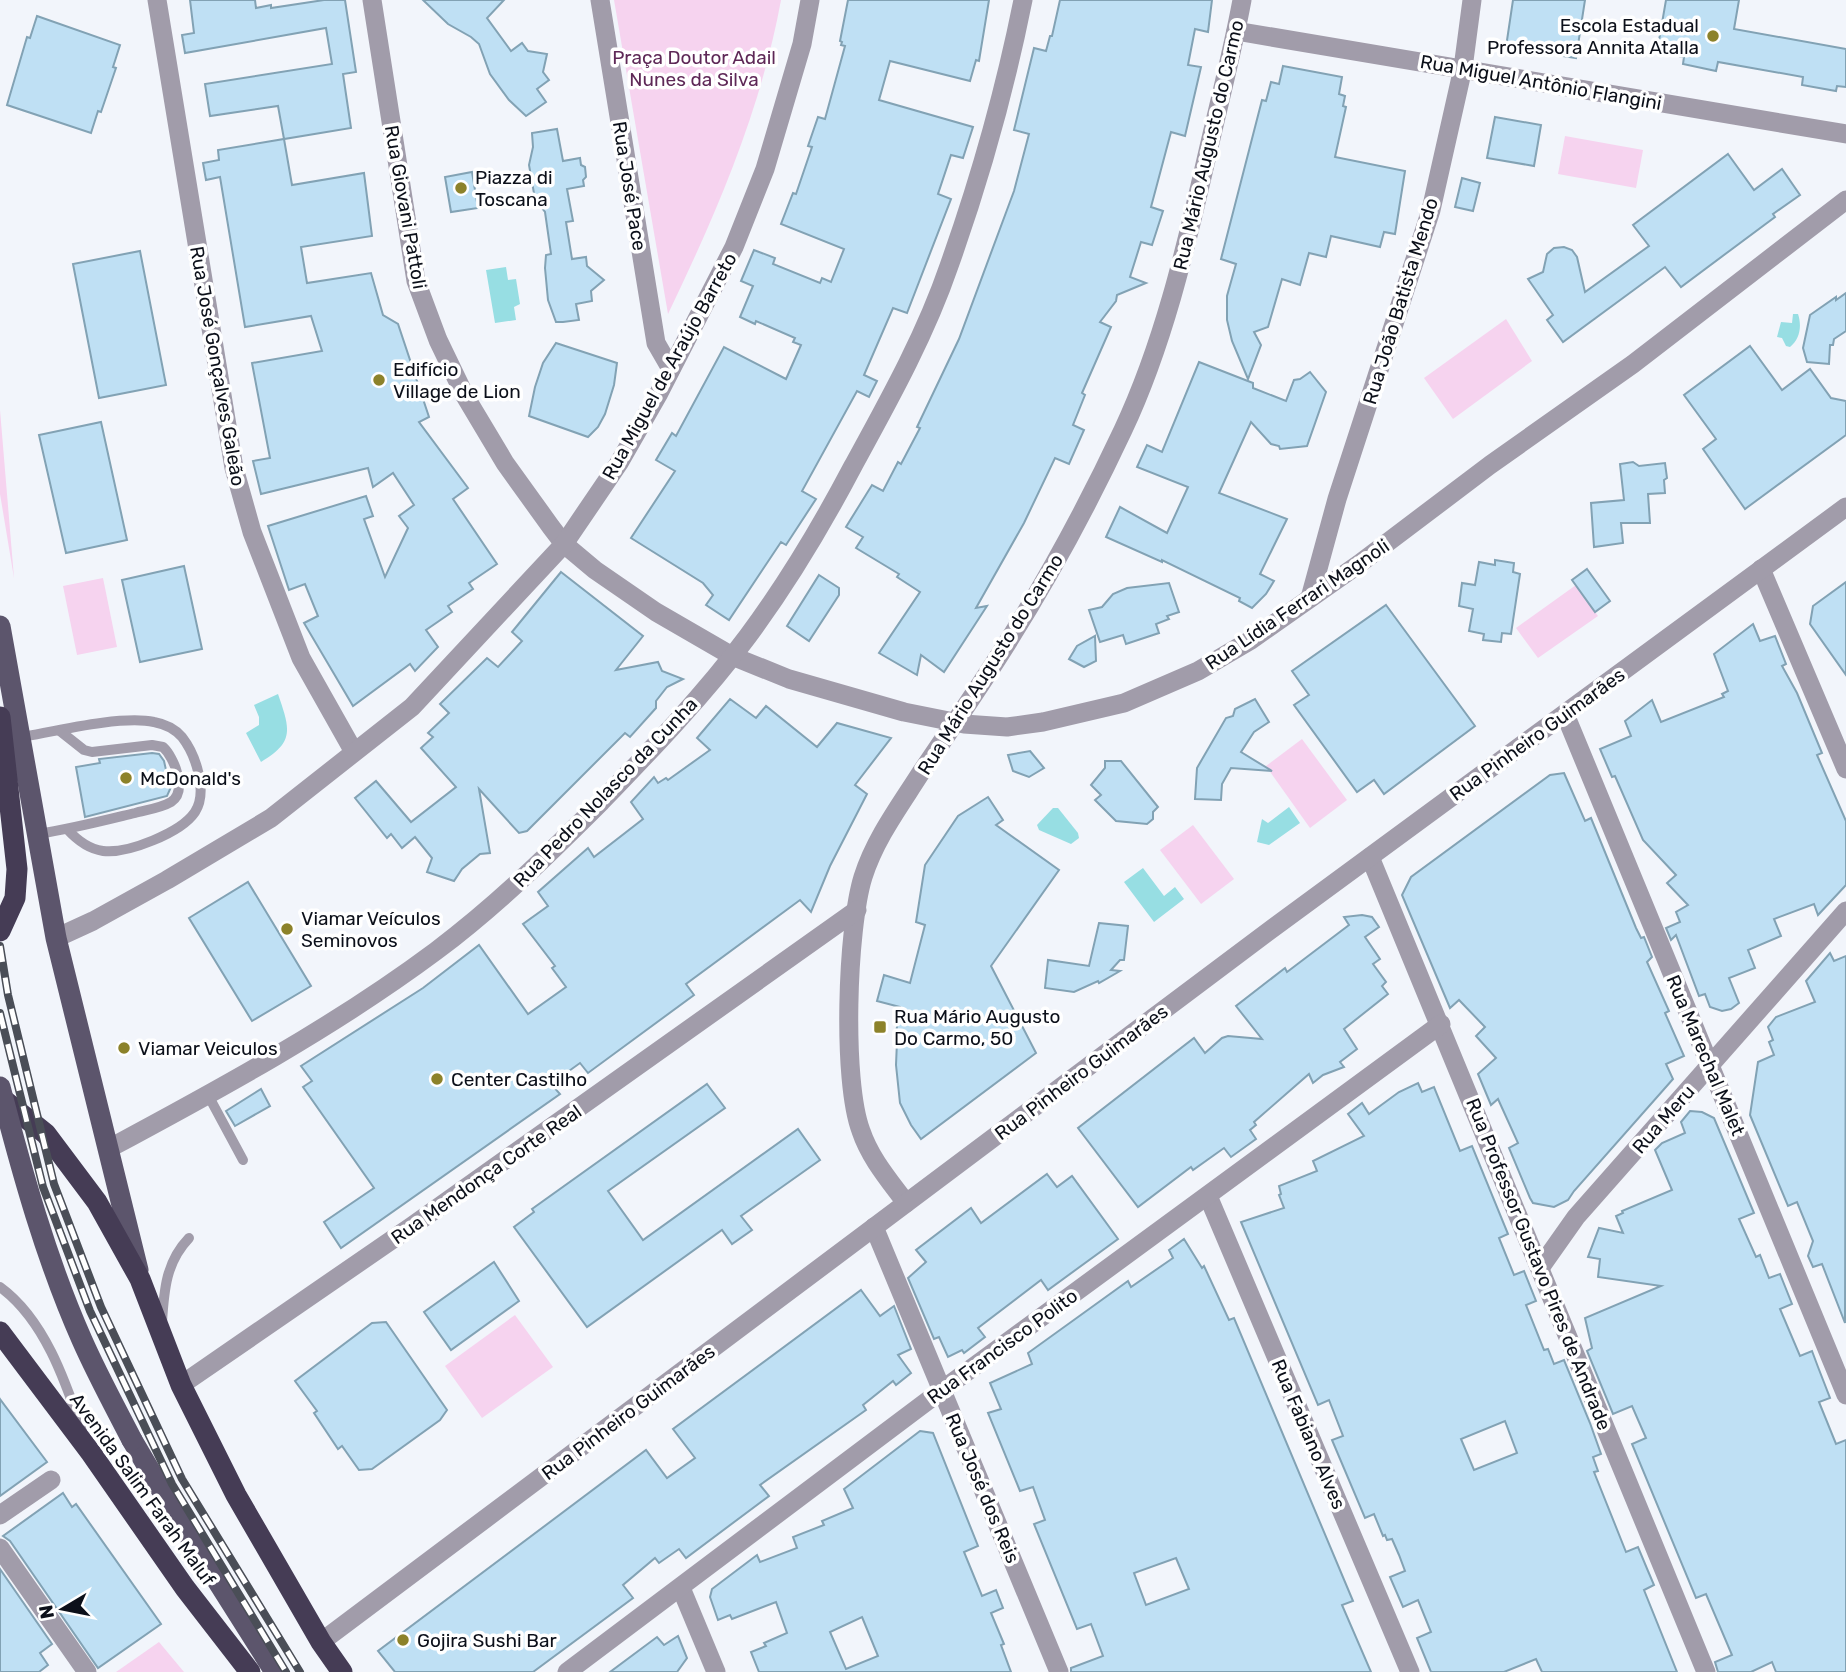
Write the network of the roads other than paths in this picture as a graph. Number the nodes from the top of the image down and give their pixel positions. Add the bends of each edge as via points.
1 (157, 0) edge
2 (372, 0) edge
3 (600, 0) edge
4 (810, 0) edge
5 (1023, 0) edge
6 (1242, 0) edge
7 (1472, 0) edge
8 (1236, 31) junction
9 (1463, 68) junction
10 (1846, 134) edge
11 (1846, 200) edge
12 (671, 369) junction
13 (1846, 507) edge
14 (565, 544) junction
15 (1761, 569) junction
16 (1310, 598) junction
17 (0, 626) edge
18 (732, 656) junction
19 (1565, 714) junction
20 (0, 717) edge
21 (955, 722) junction
22 (60, 731) junction
23 (22, 737) junction
24 (354, 752) junction
25 (1846, 769) edge
26 (67, 830) junction
27 (38, 834) junction
28 (1370, 857) junction
29 (858, 910) junction
30 (1846, 911) edge
31 (0, 931) edge
32 (56, 938) junction
33 (1441, 1024) junction
34 (1710, 1065) junction
35 (0, 1087) edge
36 (0, 1097) edge
37 (203, 1097) junction
38 (108, 1149) junction
39 (243, 1160) dead end
40 (1208, 1196) junction
41 (906, 1203) junction
42 (874, 1227) junction
43 (189, 1238) dead end
44 (1540, 1268) junction
45 (140, 1279) junction
46 (0, 1287) edge
47 (0, 1332) edge
48 (161, 1336) junction
49 (181, 1385) junction
50 (942, 1390) junction
51 (1846, 1395) edge
52 (91, 1452) junction
53 (51, 1480) dead end
54 (0, 1515) edge
55 (0, 1548) edge
56 (681, 1588) junction
57 (321, 1642) junction
58 (87, 1672) edge
59 (250, 1672) edge
60 (275, 1672) edge
61 (342, 1672) edge
62 (568, 1672) edge
63 (716, 1672) edge
64 (1059, 1672) edge
65 (1410, 1672) edge
66 (1706, 1672) edge

1 - 24 street, Rua José Gonçalves Galeão via 234,468 252,532 301,658
2 - 14 street, Rua Giovani Pattoli via 416,281 465,396 505,463
3 - 12 street, Rua José Pace via 656,343
4 - 12 street, Rua Miguel de Araújo Barreto via 802,44 765,169 734,247
5 - 18 street, Rua Pedro Nolasco da Cunha via 980,171 949,268 898,383 800,562
6 - 8 street, Rua Mário Augusto do Carmo
7 - 9 street, Rua João Batista Mendo
8 - 9 street, Rua Miguel Antônio Flangini
8 - 21 street, Rua Mário Augusto do Carmo via 1175,284 1125,427 1064,547
9 - 10 street, Rua Miguel Antônio Flangini
9 - 16 street, Rua João Batista Mendo via 1431,210 1337,499
11 - 16 street, Rua Lídia Ferrari Magnoli via 1633,364
12 - 14 street, Rua Miguel de Araújo Barreto via 619,463
13 - 15 street, Rua Pinheiro Guimarães
14 - 18 street, Rua Lídia Ferrari Magnoli via 656,612
14 - 24 street, Rua Miguel de Araújo Barreto via 412,707
15 - 19 street, Rua Pinheiro Guimarães
15 - 25 street
16 - 21 street, Rua Lídia Ferrari Magnoli via 1198,671 1124,703 1007,727
17 - 23 main road
18 - 21 street, Rua Lídia Ferrari Magnoli via 802,682
18 - 37 street, Rua Pedro Nolasco da Cunha via 653,749 499,901 376,994
19 - 28 street, Rua Pinheiro Guimarães
19 - 34 street, Rua Marechal Malet
20 - 31 highway via 17,869 15,898
21 - 29 street, Rua Mário Augusto do Carmo via 876,844 862,879
22 - 23 lane
22 - 26 lane via 92,752 163,747 174,765 178,788 175,798 166,804
22 - 26 lane via 129,720 167,725 190,750 200,789 193,815 179,827 125,849 94,848
23 - 27 main road
24 - 32 street, Rua Miguel de Araújo Barreto via 271,818
26 - 27 lane
27 - 32 main road
28 - 33 street, Rua Professor Gustavo Pires de Andrade
28 - 41 street, Rua Pinheiro Guimarães
29 - 41 street, Rua Mário Augusto do Carmo via 851,974 854,1099 860,1130 876,1163
29 - 49 street, Rua Mendonça Corte Real
30 - 34 street, Rua Meru
32 - 38 main road
33 - 40 street, Rua Francisco Polito
33 - 44 street, Rua Professor Gustavo Pires de Andrade
34 - 44 street, Rua Meru via 1576,1217
34 - 51 street, Rua Marechal Malet
35 - 60 main road, bridge via 25,1181 82,1339 132,1440
36 - 45 highway via 46,1134 97,1202
37 - 38 street, Rua Pedro Nolasco da Cunha
37 - 39 lane
38 - 45 main road
40 - 50 street, Rua Francisco Polito
40 - 65 street, Rua Fabiano Alves
41 - 42 street, Rua Pinheiro Guimarães
42 - 50 street, Rua José dos Reis
42 - 57 street, Rua Pinheiro Guimarães
43 - 48 lane via 164,1285
44 - 66 street, Rua Professor Gustavo Pires de Andrade
45 - 48 highway
46 - 52 lane via 33,1323 56,1361
47 - 52 highway, Avenida Salim Farah Maluf
48 - 49 highway
49 - 57 highway via 259,1538
50 - 56 street, Rua Francisco Polito
50 - 64 street, Rua José dos Reis
52 - 59 highway, Avenida Salim Farah Maluf
53 - 54 street
55 - 58 street
56 - 62 street, Rua Francisco Polito
56 - 63 street
57 - 61 highway

